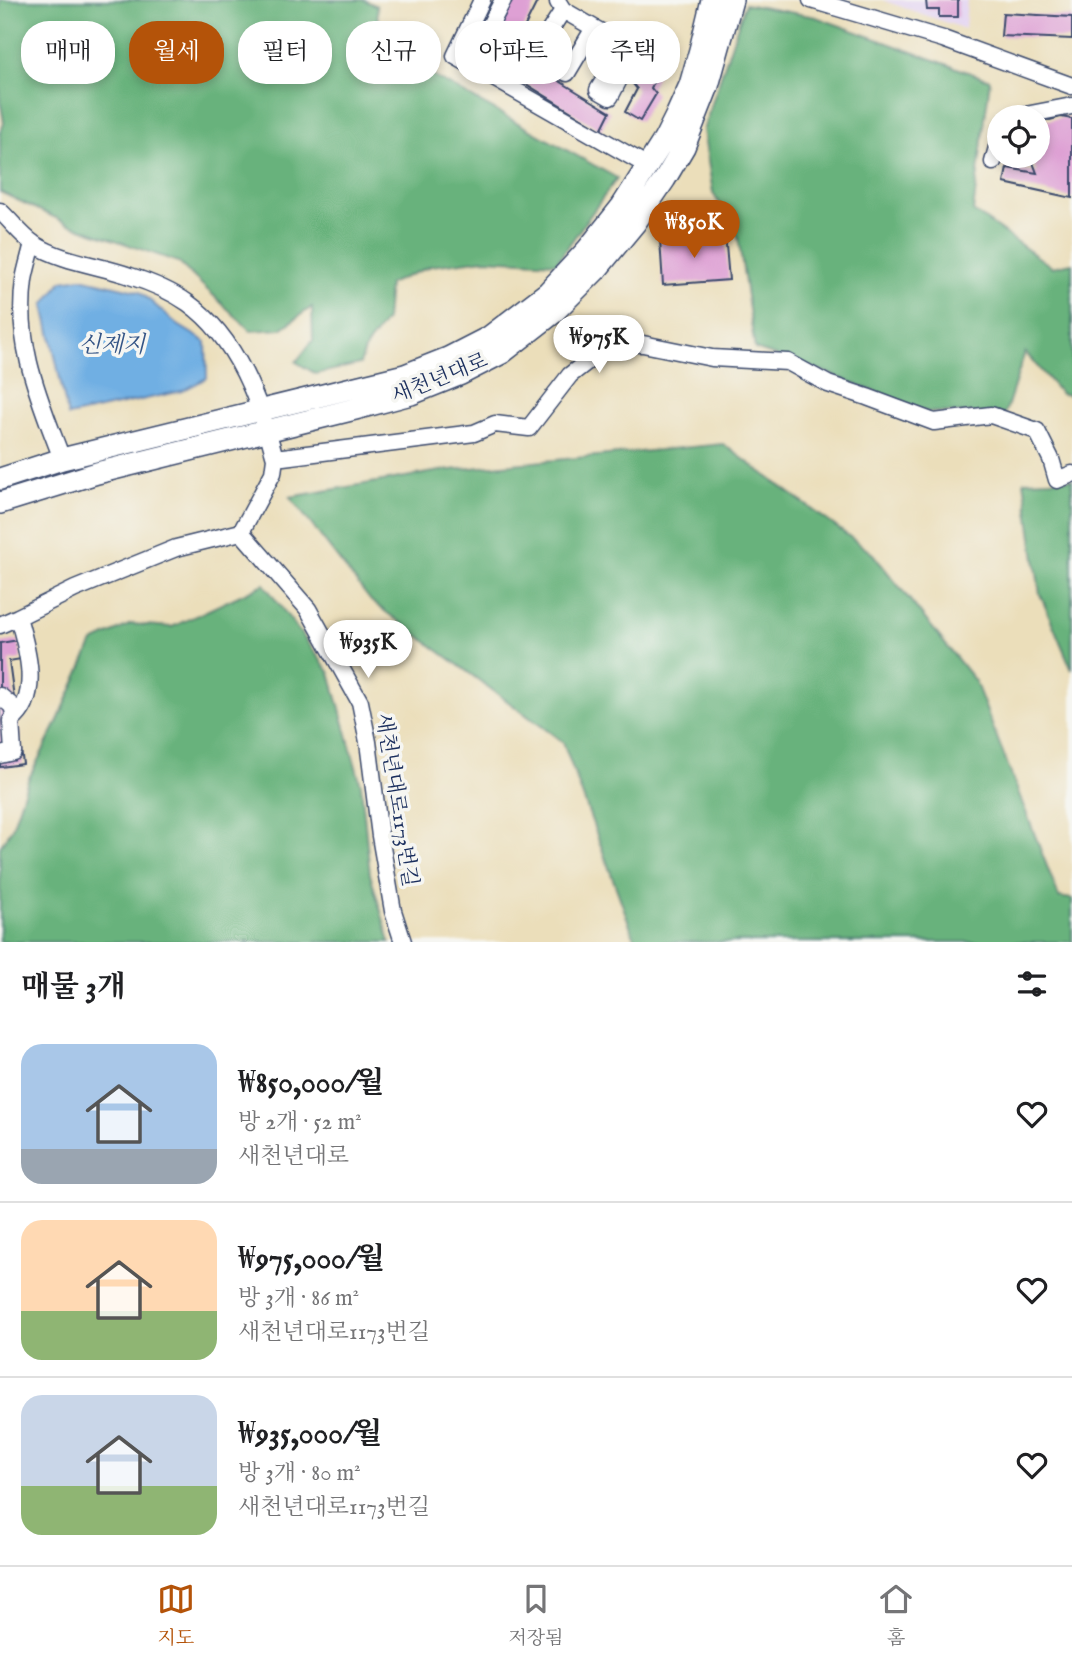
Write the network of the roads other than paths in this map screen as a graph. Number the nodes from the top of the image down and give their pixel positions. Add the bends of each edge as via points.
1 (482, 0) edge
2 (503, 0) edge
3 (712, 0) edge
4 (732, 0) edge
5 (811, 0) edge
6 (561, 5) edge
7 (472, 21) edge
8 (492, 21) edge
9 (553, 21) edge
10 (586, 22) edge
11 (586, 41) edge
12 (572, 65) edge
13 (506, 84) edge
14 (1072, 86) edge
15 (1072, 106) edge
16 (1050, 110) edge
17 (648, 166) junction
18 (0, 211) edge
19 (33, 243) junction
20 (327, 405) junction
21 (263, 420) junction
22 (176, 442) junction
23 (275, 458) junction
24 (62, 459) junction
25 (1072, 474) edge
26 (0, 479) edge
27 (0, 503) edge
28 (241, 532) junction
29 (18, 617) junction
30 (0, 625) edge
31 (0, 695) edge
32 (11, 719) edge
33 (0, 755) edge
34 (403, 942) edge

1 - 7 street
2 - 8 street
3 - 17 main road, 새천년대로 via 690,85
4 - 20 main road, 새천년대로 via 708,86 684,147 635,223 552,314 502,353 461,374 411,394
5 - 14 street via 943,38
6 - 9 street
6 - 10 street
11 - 12 street
13 - 17 street
15 - 16 street
17 - 20 main road, 새천년대로 via 622,206 548,292 489,337
18 - 19 street
19 - 21 street via 60,256 132,276 186,302 232,351
19 - 24 street via 24,279 22,326 29,369
20 - 21 main road, 새천년대로
21 - 22 main road, 새천년대로
21 - 23 street
22 - 24 main road, 새천년대로
22 - 27 main road, 새천년대로
23 - 25 street via 474,433 495,424 529,428 570,375 611,343 643,344 712,358 788,362 828,384 934,422 990,415 1037,431 1057,480
23 - 28 street via 273,473
24 - 26 main road, 새천년대로
28 - 29 street via 176,548
28 - 34 street, 새천년대로1173번길 via 308,609 360,702 393,911
29 - 30 street
29 - 32 street via 30,687
31 - 32 street via 12,705
32 - 33 street via 13,752

